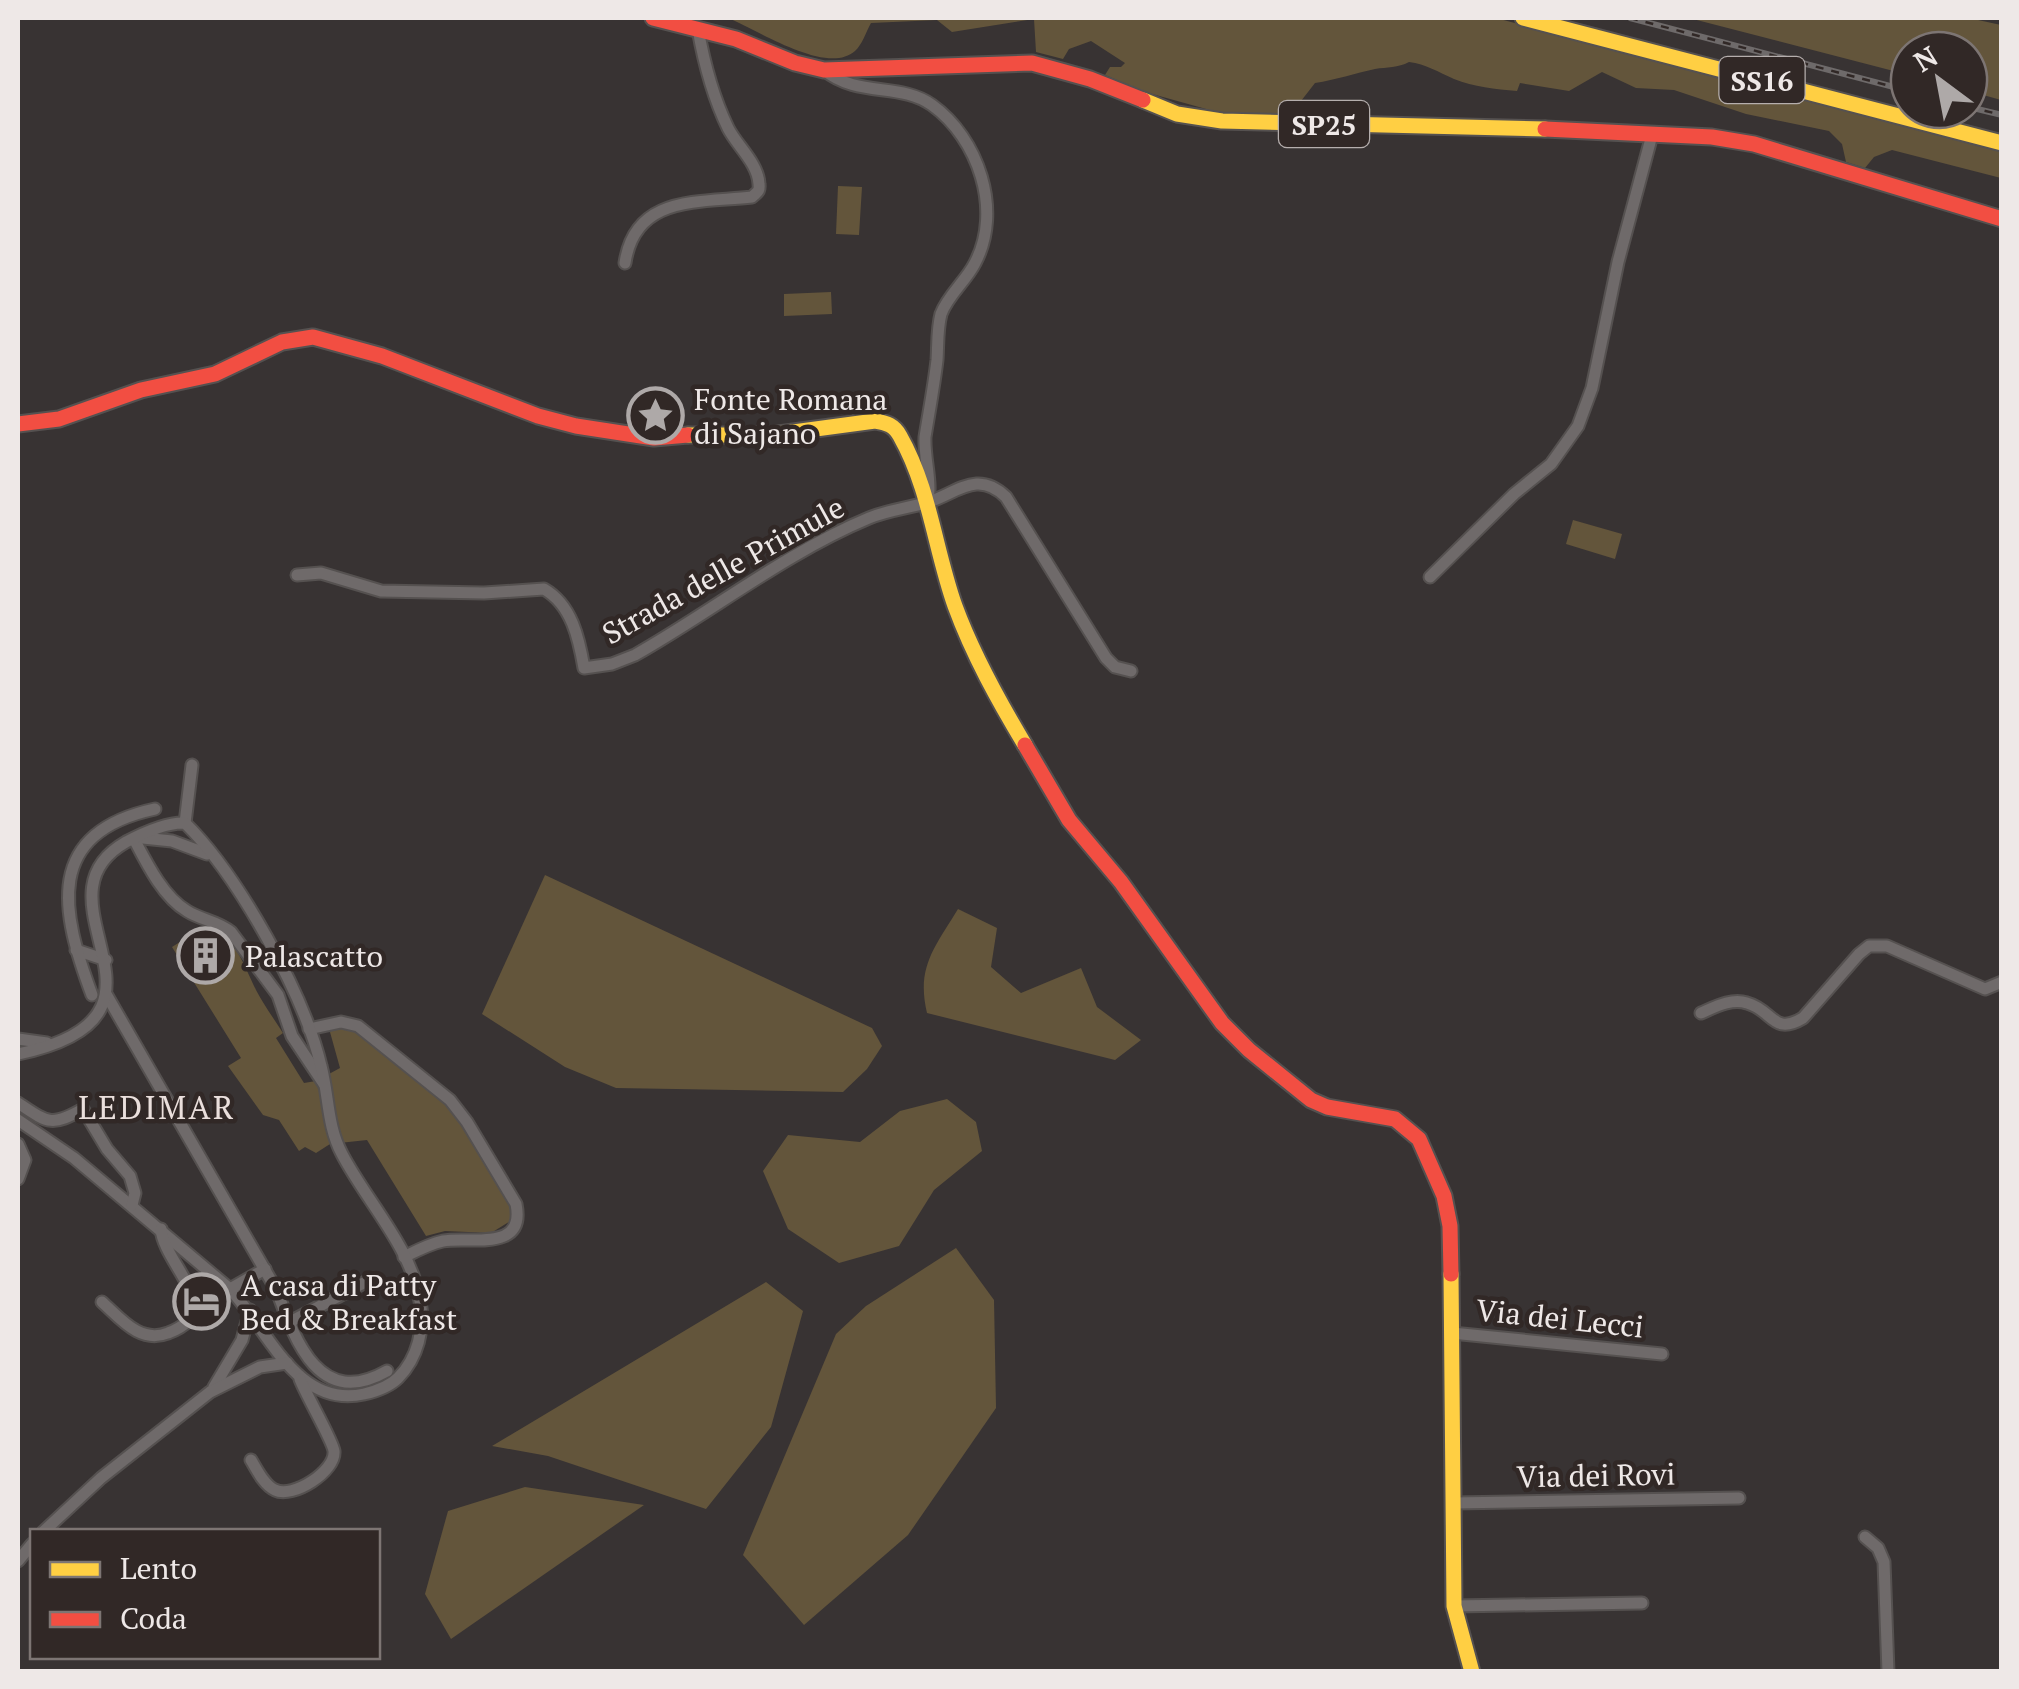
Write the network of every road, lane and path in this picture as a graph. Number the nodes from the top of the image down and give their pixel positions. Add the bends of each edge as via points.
1 (653, 18) edge
2 (1522, 18) edge
3 (698, 29) junction
4 (824, 70) junction
5 (1652, 135) junction
6 (2002, 144) edge
7 (2002, 219) edge
8 (625, 264) dead end
9 (18, 424) edge
10 (928, 502) junction
11 (297, 576) dead end
12 (1430, 578) dead end
13 (1131, 671) dead end
14 (192, 765) dead end
15 (155, 809) dead end
16 (185, 823) junction
17 (134, 838) junction
18 (212, 857) junction
19 (76, 950) junction
20 (106, 960) junction
21 (2002, 982) edge
22 (106, 994) junction
23 (92, 995) dead end
24 (1701, 1013) dead end
25 (309, 1029) junction
26 (18, 1039) edge
27 (57, 1043) junction
28 (18, 1054) edge
29 (324, 1084) junction
30 (18, 1103) edge
31 (18, 1120) edge
32 (18, 1144) edge
33 (18, 1179) edge
34 (132, 1205) junction
35 (161, 1230) junction
36 (404, 1257) junction
37 (264, 1269) junction
38 (374, 1278) dead end
39 (230, 1289) junction
40 (102, 1302) dead end
41 (250, 1310) junction
42 (288, 1323) junction
43 (1452, 1333) junction
44 (1662, 1354) dead end
45 (287, 1363) junction
46 (387, 1371) dead end
47 (300, 1380) junction
48 (210, 1392) junction
49 (251, 1460) dead end
50 (1739, 1498) dead end
51 (1454, 1503) junction
52 (47, 1529) edge
53 (1866, 1537) dead end
54 (1642, 1603) dead end
55 (1454, 1606) junction
56 (1472, 1672) edge
57 (1888, 1672) edge

1 - 3 street, SP25
2 - 6 street, SS16
3 - 4 street, SP25
3 - 8 street via 722,113 752,164 758,191 658,211 633,232
4 - 5 street, SP25 via 1032,63 1090,78 1177,114 1222,122
4 - 10 street via 852,87 900,93 939,110 965,138 984,192 982,249 940,318 925,437
5 - 7 street, SP25 via 1754,144
5 - 12 street via 1578,426 1551,464
9 - 10 street via 59,419 141,390 215,374 282,342 313,337 538,416 654,438 890,424 900,433
10 - 11 street, Strada delle Primule via 865,520 635,655 584,668 565,608 544,589 381,592 322,573
10 - 13 street via 970,484 996,487 1106,658
10 - 43 street via 954,603 984,676 1069,820 1122,882 1190,982 1249,1050 1311,1100 1395,1119 1419,1139 1450,1226
14 - 16 street
15 - 19 street via 109,825 82,849 68,885
16 - 17 street
16 - 18 street
17 - 18 street via 172,841
17 - 20 street via 102,862 91,889
17 - 29 street via 181,908 231,932 278,995 292,1036
18 - 25 street via 242,893
19 - 20 street
19 - 23 street
20 - 22 street
21 - 24 street via 1984,989 1887,946 1870,946 1794,1024 1779,1024 1738,1002
22 - 27 street via 85,1025
22 - 37 street
25 - 29 street
25 - 36 street via 358,1026 437,1089 467,1122 516,1204 515,1226 498,1239 441,1242
26 - 27 street
27 - 28 street
29 - 36 street via 341,1153
30 - 34 street via 53,1122 84,1109 130,1176
31 - 34 street
32 - 33 street via 24,1160
34 - 35 street
35 - 39 street
35 - 40 street via 166,1252 193,1294 191,1315 169,1333 145,1335
36 - 47 street via 422,1321 409,1366 395,1381 359,1396
37 - 39 street
37 - 42 street
38 - 42 street
39 - 41 street
41 - 45 street
41 - 48 street via 242,1340
42 - 46 street via 325,1377 357,1383
43 - 44 street, Via dei Lecci
43 - 51 street
45 - 47 street
45 - 48 street via 260,1367
47 - 49 street via 332,1444 332,1462 282,1492 266,1484
48 - 52 street
50 - 51 street, Via dei Rovi
51 - 55 street
53 - 57 street via 1884,1562
54 - 55 street
55 - 56 street

